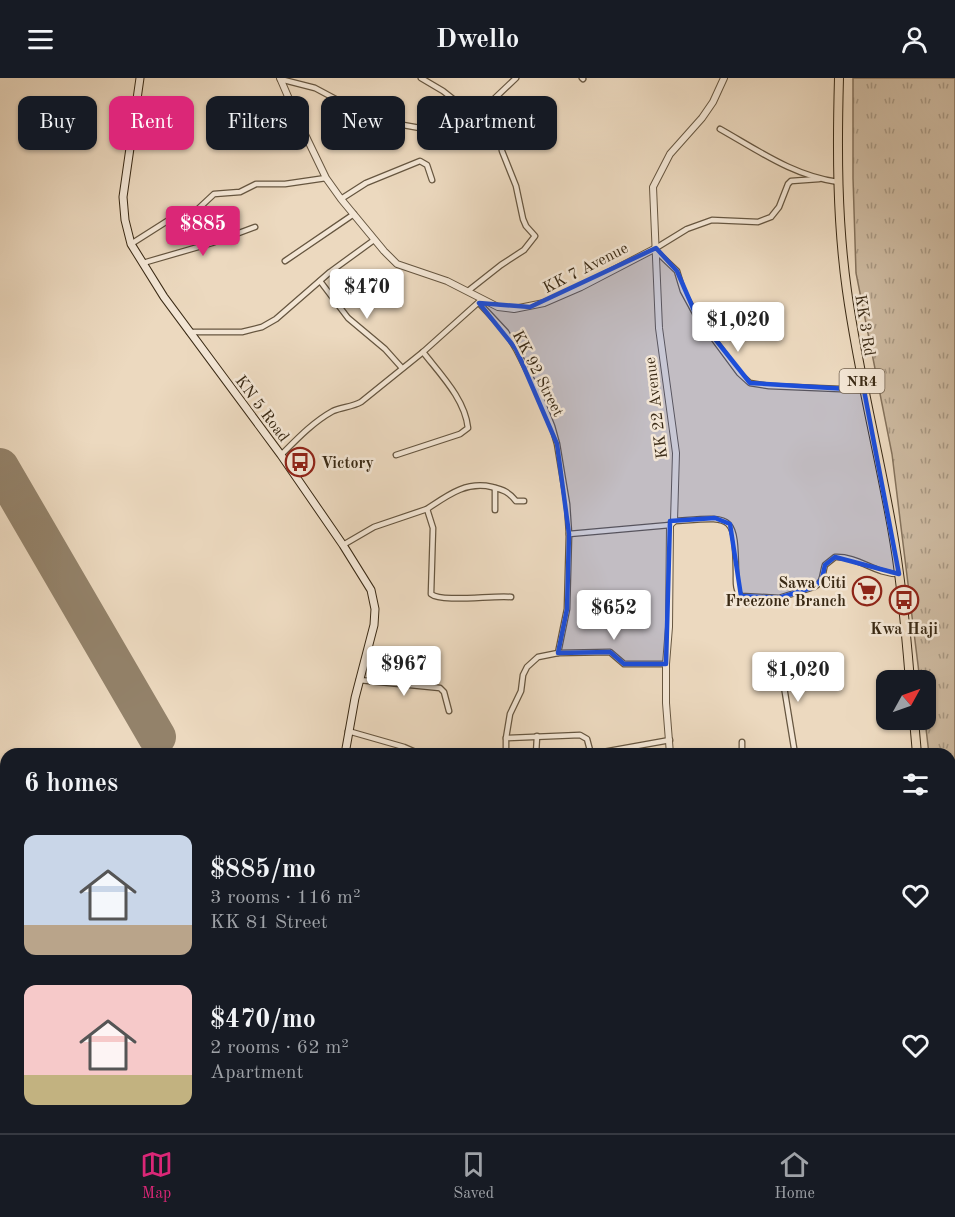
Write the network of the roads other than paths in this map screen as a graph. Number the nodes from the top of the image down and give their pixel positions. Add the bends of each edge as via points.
1 (140, 78) edge
2 (280, 78) edge
3 (421, 78) edge
4 (516, 78) edge
5 (724, 78) edge
6 (839, 78) edge
7 (449, 96) edge
8 (498, 96) edge
9 (417, 127) edge
10 (720, 129) dead end
11 (502, 150) edge
12 (326, 178) junction
13 (819, 179) junction
14 (432, 180) dead end
15 (838, 182) junction
16 (340, 199) junction
17 (354, 214) junction
18 (255, 227) dead end
19 (374, 240) junction
20 (131, 244) junction
21 (656, 249) junction
22 (285, 261) dead end
23 (143, 263) junction
24 (320, 281) junction
25 (468, 291) junction
26 (480, 301) junction
27 (189, 332) junction
28 (423, 352) junction
29 (402, 368) junction
30 (864, 390) junction
31 (281, 455) junction
32 (396, 455) dead end
33 (495, 488) junction
34 (524, 501) dead end
35 (427, 509) junction
36 (495, 510) dead end
37 (672, 523) junction
38 (569, 534) junction
39 (344, 545) junction
40 (899, 574) junction
41 (511, 597) dead end
42 (558, 653) junction
43 (779, 656) dead end
44 (666, 664) junction
45 (909, 670) edge
46 (360, 680) junction
47 (449, 711) dead end
48 (915, 730) edge
49 (348, 731) junction
50 (537, 736) junction
51 (506, 738) junction
52 (670, 740) junction
53 (742, 742) dead end
54 (346, 748) edge
55 (406, 748) edge
56 (506, 748) edge
57 (536, 748) edge
58 (590, 748) edge
59 (625, 748) edge
60 (670, 748) edge
61 (742, 748) edge
62 (794, 748) edge
63 (916, 748) edge

1 - 20 main road, KN 5 Road via 123,197
2 - 9 street via 315,88 375,120
2 - 12 street, KK 7 Avenue
3 - 7 street
4 - 8 street
5 - 21 street, KK 22 Avenue via 713,102 670,154 653,187
6 - 15 highway, KK 3 Rd / NR4
10 - 13 street via 780,163
11 - 25 street via 523,219 535,236 525,250
12 - 16 street, KK 7 Avenue
12 - 20 street via 256,184 240,192 214,194 203,206 172,218
13 - 15 street
13 - 21 street via 791,181 776,213 764,220 712,220 673,236
14 - 16 street via 427,165 420,161 366,183
15 - 30 highway, KK 3 Rd / NR4 via 847,289
16 - 17 street, KK 7 Avenue
17 - 19 street, KK 7 Avenue
17 - 22 street
18 - 23 street
19 - 24 street
19 - 25 street, KK 7 Avenue via 398,264
20 - 23 main road, KN 5 Road
21 - 26 street, KK 7 Avenue via 544,303 514,309
21 - 30 street via 677,271 689,304 726,357 750,383
21 - 37 street, KK 22 Avenue via 659,328 676,453
23 - 27 main road, KN 5 Road
24 - 27 street via 262,327 242,332
24 - 29 street via 348,318
25 - 26 street, KK 7 Avenue
26 - 28 street
26 - 38 street, KK 92 Street via 513,344 552,426
27 - 31 main road, KN 5 Road
28 - 29 street
28 - 32 street via 450,386 468,428
29 - 31 street via 361,402 324,416
30 - 40 highway, KK 3 Rd / NR4
31 - 39 main road, KN 5 Road
33 - 34 street via 507,491 516,501
33 - 35 street via 468,486
33 - 36 street
35 - 39 street via 374,527
35 - 41 street via 433,528 431,594 438,598
37 - 38 street
37 - 40 street via 715,519 730,525 736,588 741,596 779,598 819,584 825,565 835,557 853,559 883,573
37 - 44 street, KK 22 Avenue
38 - 42 street, KK 92 Street via 567,609
39 - 46 main road, KN 5 Road via 370,590 375,609
40 - 45 highway, KK 3 Rd / NR4
42 - 44 street via 610,652 624,664
42 - 51 street via 533,660 523,675
43 - 62 street
44 - 52 street, KK 22 Avenue
46 - 47 street via 440,688
46 - 49 main road, KN 5 Road
48 - 63 highway
49 - 54 main road, KN 5 Road
49 - 55 street
50 - 51 street
50 - 57 street
50 - 58 street via 584,736
51 - 56 street
52 - 59 street
52 - 60 street, KK 22 Avenue
53 - 61 street

